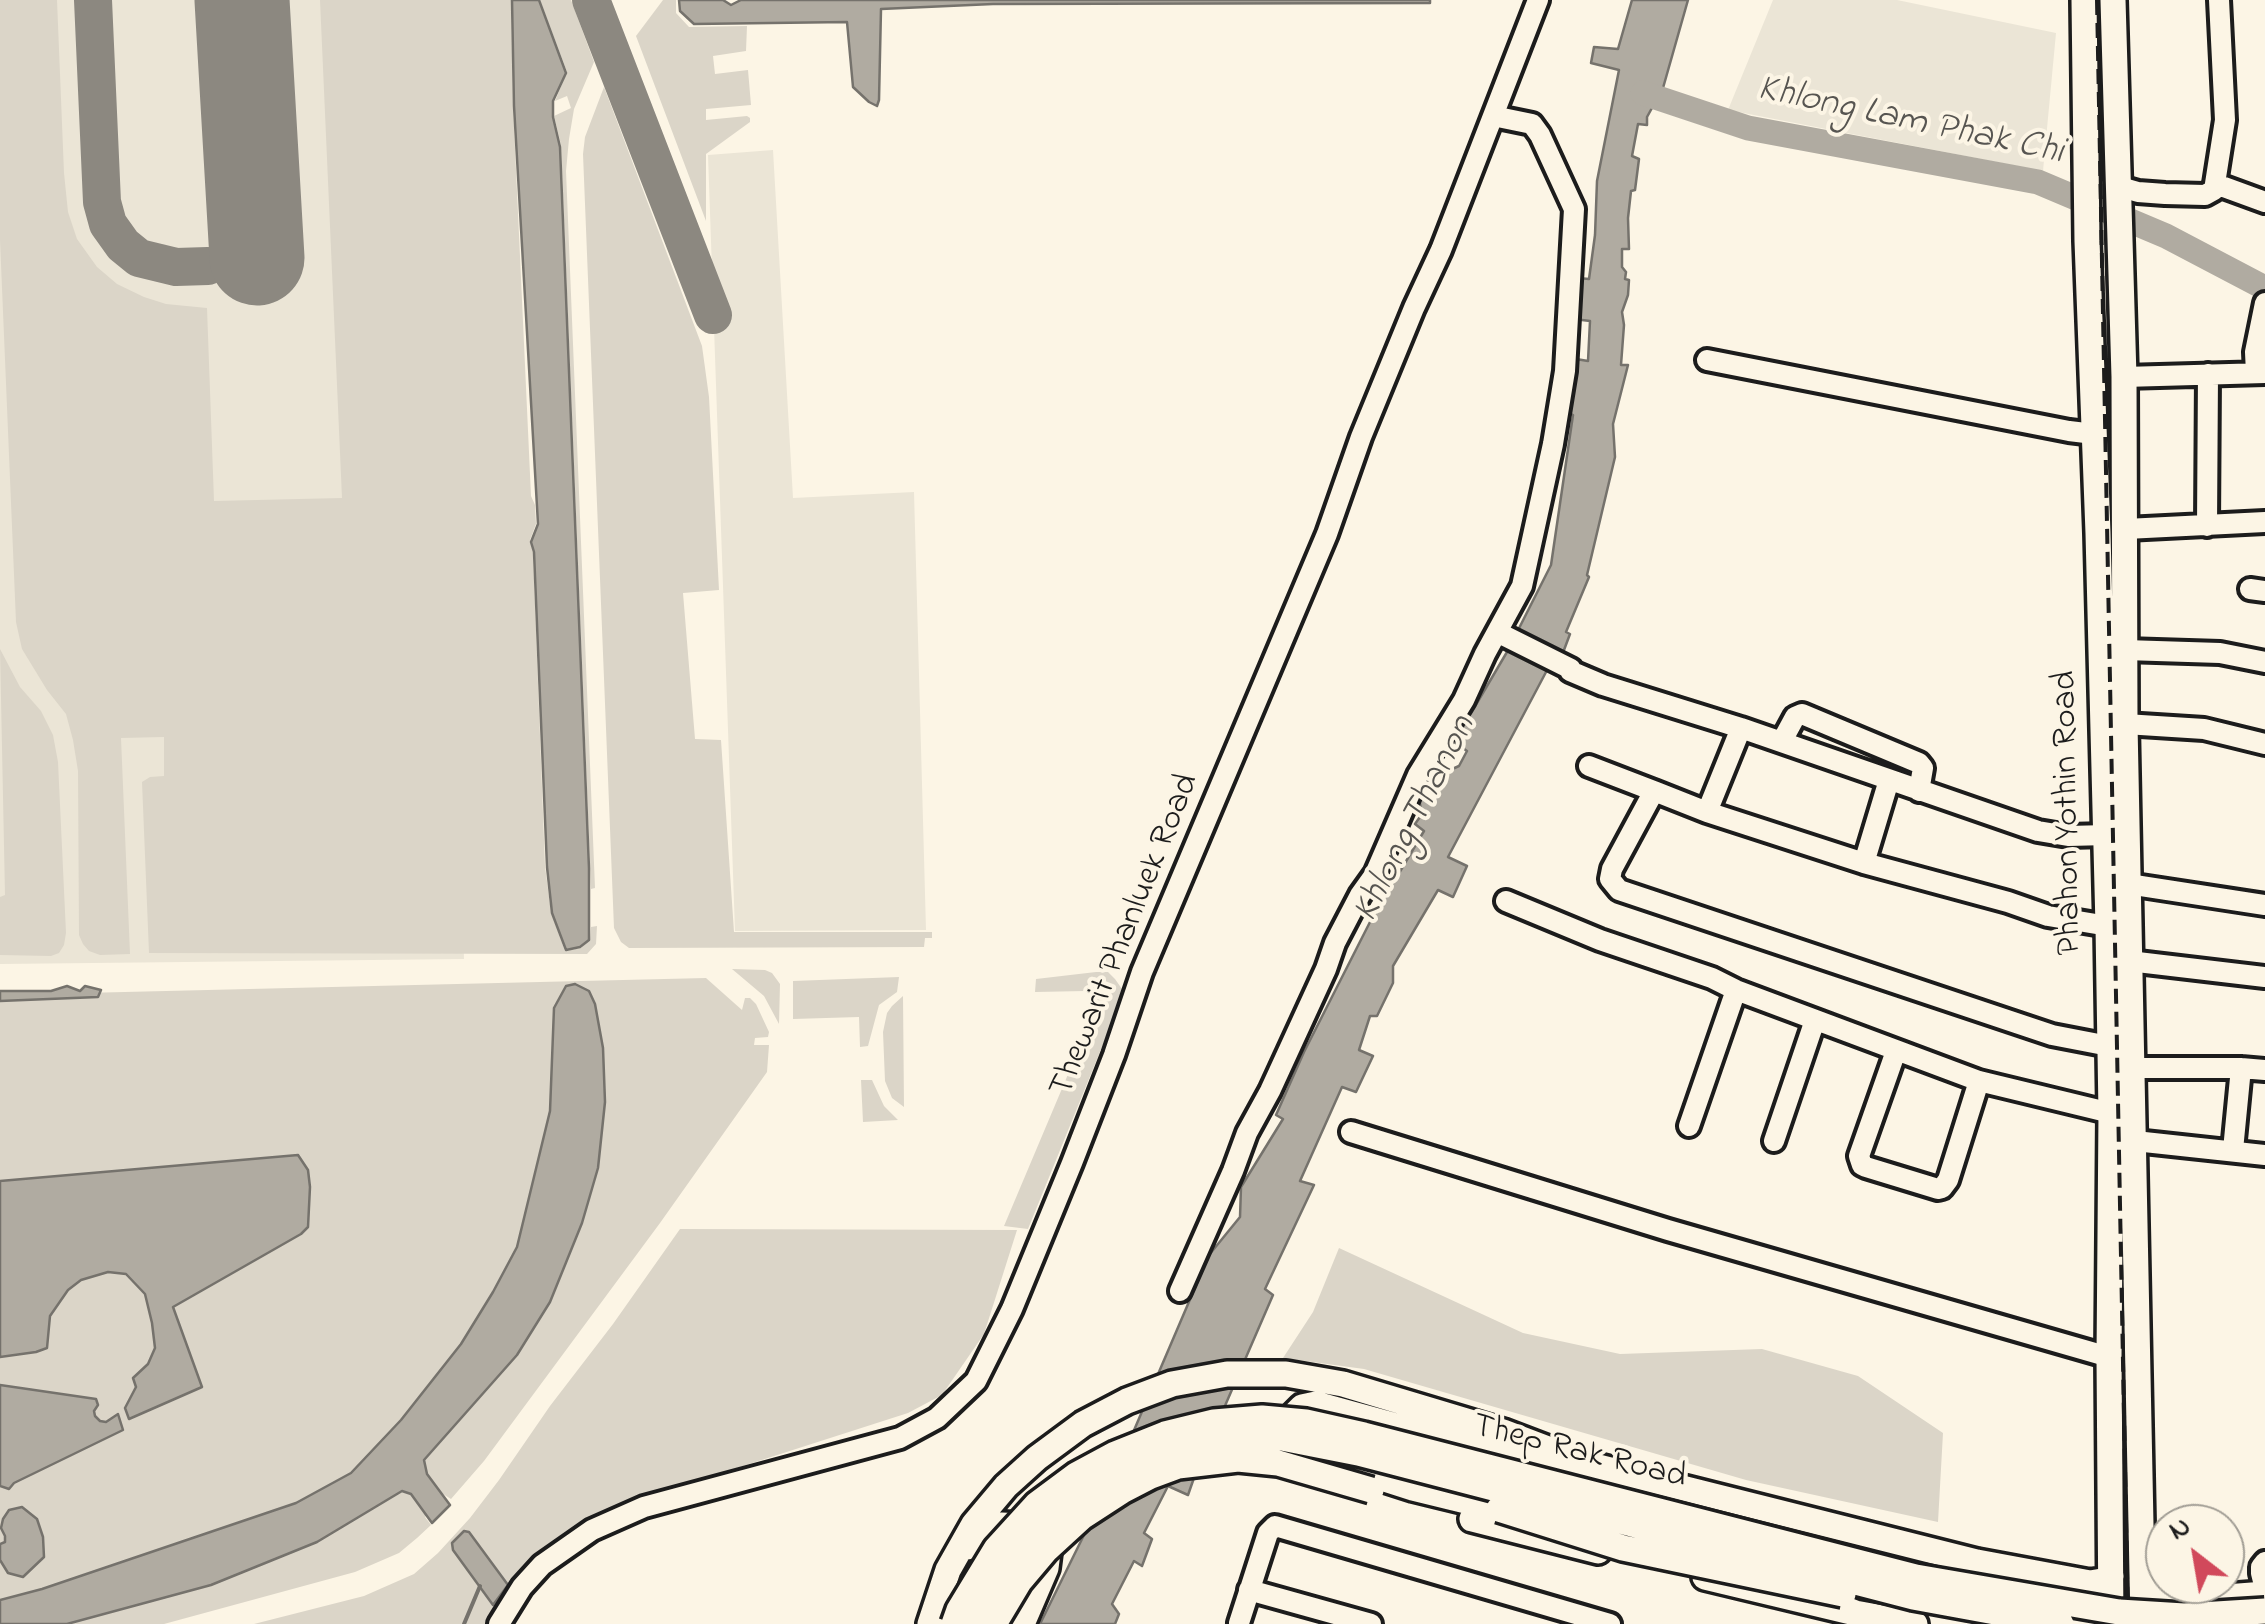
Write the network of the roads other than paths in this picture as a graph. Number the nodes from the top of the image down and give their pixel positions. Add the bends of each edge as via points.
1 (1538, 0) edge
2 (2084, 0) edge
3 (2113, 0) edge
4 (2219, 0) edge
5 (1493, 116) junction
6 (2224, 186) dead end
7 (2117, 194) junction
8 (2265, 202) edge
9 (2265, 304) edge
10 (1708, 360) dead end
11 (2261, 373) edge
12 (2208, 374) junction
13 (2124, 377) junction
14 (2094, 434) junction
15 (2265, 522) edge
16 (2207, 526) junction
17 (2098, 528) junction
18 (2126, 529) junction
19 (1497, 632) junction
20 (2125, 650) junction
21 (2265, 662) edge
22 (2114, 722) junction
23 (1742, 728) junction
24 (1782, 741) junction
25 (2265, 744) edge
26 (1589, 766) dead end
27 (1888, 780) junction
28 (1654, 791) junction
29 (1919, 791) junction
30 (1708, 812) junction
31 (2107, 835) junction
32 (1864, 863) junction
33 (2128, 884) junction
34 (1506, 902) dead end
35 (2265, 904) edge
36 (2108, 926) junction
37 (2130, 961) junction
38 (2265, 977) edge
39 (1736, 990) junction
40 (1815, 1020) junction
41 (2109, 1046) junction
42 (1896, 1051) junction
43 (2132, 1068) junction
44 (2241, 1068) junction
45 (2265, 1070) edge
46 (1980, 1081) junction
47 (2111, 1113) junction
48 (1689, 1126) dead end
49 (1351, 1132) dead end
50 (1774, 1141) dead end
51 (2134, 1141) junction
52 (2233, 1150) junction
53 (2265, 1155) edge
54 (1180, 1290) dead end
55 (2108, 1357) junction
56 (1366, 1418) junction
57 (1304, 1452) junction
58 (1587, 1464) junction
59 (1977, 1562) junction
60 (2265, 1562) edge
61 (948, 1570) junction
62 (2111, 1576) junction
63 (2142, 1577) junction
64 (1914, 1587) junction
65 (1249, 1590) junction
66 (2265, 1592) edge
67 (2265, 1612) edge
68 (1855, 1613) junction
69 (1239, 1623) edge
70 (500, 1624) edge
71 (930, 1624) edge
72 (954, 1624) edge
73 (974, 1624) edge
74 (994, 1624) edge
75 (1022, 1624) edge
76 (1371, 1624) edge
77 (1610, 1624) edge
78 (1915, 1624) edge
79 (1993, 1624) edge
80 (2061, 1624) edge
81 (2110, 1624) edge
82 (2143, 1624) edge

1 - 5 street, Thewarit Phanluek Road
2 - 14 main road, Phahon Yothin Road
3 - 7 main road, Phahon Yothin Road
4 - 7 street via 2225,120 2214,190
5 - 19 street via 1532,124 1574,209 1565,371 1553,444 1522,586
5 - 70 street, Thewarit Phanluek Road via 1320,552 1142,972 1072,1163 976,1381 937,1418 900,1438 644,1507 592,1530 542,1565
6 - 8 street
7 - 13 main road, Phahon Yothin Road
9 - 11 street via 2255,352
10 - 14 street
11 - 12 street
12 - 13 street
12 - 16 street
13 - 18 main road, Phahon Yothin Road
14 - 17 main road, Phahon Yothin Road
15 - 16 street
16 - 18 street
17 - 18 main road via 2112,535
17 - 22 main road, Phahon Yothin Road
18 - 20 main road, Phahon Yothin Road
19 - 23 street via 1604,685
19 - 54 street via 1335,942
20 - 21 street via 2220,653
20 - 22 main road, Phahon Yothin Road
22 - 25 street via 2204,729
22 - 31 main road, Phahon Yothin Road
22 - 33 main road, Phahon Yothin Road
23 - 24 street
23 - 30 street
24 - 27 street
24 - 29 street via 1802,714 1919,764
26 - 28 street
27 - 29 street
27 - 32 street
28 - 30 street
28 - 41 street via 1612,869 1611,882 1619,890 2052,1036
29 - 31 street via 2038,831
30 - 32 street
31 - 36 main road, Phahon Yothin Road
32 - 36 street via 2048,916
33 - 35 street
33 - 37 main road, Phahon Yothin Road
34 - 39 street
36 - 41 main road, Phahon Yothin Road
37 - 38 street
37 - 43 main road, Phahon Yothin Road
39 - 40 street
39 - 48 street
40 - 42 street
40 - 50 street
41 - 47 main road, Phahon Yothin Road
42 - 46 street
42 - 46 street via 1859,1156 1866,1167 1942,1188
43 - 44 street
43 - 51 main road, Phahon Yothin Road
44 - 45 street
44 - 52 street
46 - 47 street
47 - 55 main road, Phahon Yothin Road
49 - 55 street
51 - 52 street
51 - 63 main road, Phahon Yothin Road
52 - 53 street
55 - 62 main road, Phahon Yothin Road
56 - 57 main road via 1302,1406 1288,1430
56 - 58 main road via 1412,1420
56 - 64 main road, bridge via 1832,1542 1874,1557
57 - 64 main road, bridge via 1623,1548 1822,1591 1868,1597
57 - 68 main road via 1739,1568
58 - 59 main road, Thep Rak Road
58 - 61 main road, Thep Rak Road via 1343,1384 1286,1374 1226,1374 1172,1384 1083,1424 1006,1486
59 - 62 main road, Thep Rak Road via 2090,1583
59 - 79 main road via 1992,1569 2004,1590
60 - 66 street
61 - 71 main road, Thep Rak Road
61 - 75 main road via 970,1544 1001,1525 1034,1530 1048,1552 1046,1568
62 - 81 main road, Phahon Yothin Road
63 - 66 main road via 2162,1594
63 - 82 main road, Phahon Yothin Road
64 - 67 main road, Thep Rak Road, bridge via 2119,1612
64 - 72 main road, Thep Rak Road, bridge via 1364,1435 1262,1418 1165,1434 1076,1475 1036,1504 996,1549
64 - 73 main road, Thep Rak Road, bridge via 1358,1453 1282,1438 1235,1437 1161,1454 1080,1496 1011,1561
64 - 80 main road, Thep Rak Road, bridge
65 - 69 street
65 - 76 street
65 - 77 street via 1275,1526
68 - 74 main road, bridge via 1238,1458 1178,1466 1082,1517 1019,1582
68 - 78 main road

